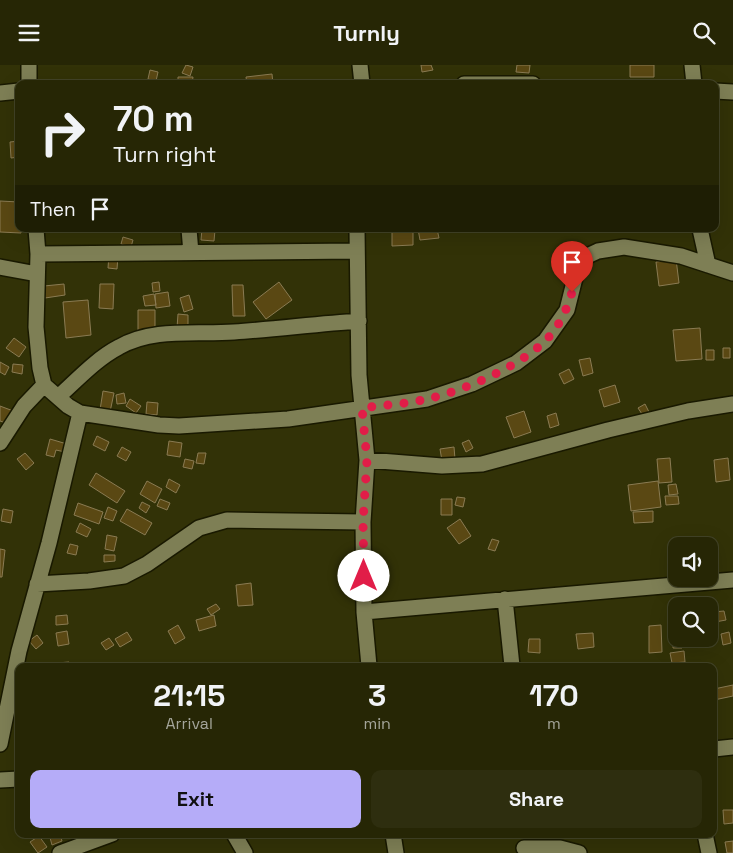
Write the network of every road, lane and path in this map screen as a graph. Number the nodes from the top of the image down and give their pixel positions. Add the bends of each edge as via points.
1 (29, 65) edge
2 (360, 65) edge
3 (692, 65) edge
4 (29, 80) edge
5 (362, 80) edge
6 (694, 80) edge
7 (15, 91) edge
8 (719, 91) edge
9 (733, 92) edge
10 (0, 93) edge
11 (36, 232) edge
12 (189, 232) edge
13 (357, 232) edge
14 (701, 232) edge
15 (357, 251) junction
16 (191, 253) junction
17 (38, 254) junction
18 (708, 265) junction
19 (0, 267) edge
20 (38, 273) junction
21 (733, 273) edge
22 (359, 321) junction
23 (44, 385) junction
24 (58, 397) junction
25 (733, 403) edge
26 (362, 408) junction
27 (80, 413) junction
28 (0, 443) edge
29 (367, 460) junction
30 (363, 522) junction
31 (733, 581) edge
32 (37, 584) junction
33 (505, 599) junction
34 (364, 612) junction
35 (17, 663) edge
36 (368, 663) edge
37 (512, 663) edge
38 (15, 671) edge
39 (0, 744) edge
40 (733, 747) edge
41 (717, 749) edge
42 (15, 779) edge
43 (0, 780) edge
44 (101, 838) edge
45 (236, 838) edge
46 (394, 838) edge
47 (706, 838) edge
48 (524, 845) edge
49 (60, 853) edge
50 (245, 853) edge
51 (396, 853) edge
52 (580, 853) edge
53 (709, 853) edge

1 - 4 street
2 - 5 street
3 - 6 street
7 - 10 street
8 - 9 street
11 - 17 street
12 - 16 street
13 - 15 street
14 - 18 street
15 - 16 street
15 - 22 street
16 - 17 street
17 - 20 street
18 - 21 street
18 - 26 street via 681,256 624,247 598,251 583,258 567,310 545,341 516,363 472,384 427,399
19 - 20 street
20 - 23 street via 36,327
22 - 24 street via 297,328 172,333 139,339 119,346
22 - 26 street
23 - 24 street
23 - 28 street via 24,406
24 - 27 street
25 - 29 street via 679,413 482,464 442,466
26 - 27 street via 288,419 179,426
26 - 29 street
27 - 32 street
29 - 30 street
30 - 32 street via 227,520 198,528 124,576
30 - 34 street
31 - 33 street
32 - 35 street
33 - 34 street
33 - 37 street
34 - 36 street
38 - 39 street
40 - 41 street
42 - 43 street
44 - 49 street
45 - 50 street
46 - 51 street
47 - 53 street
48 - 52 street

